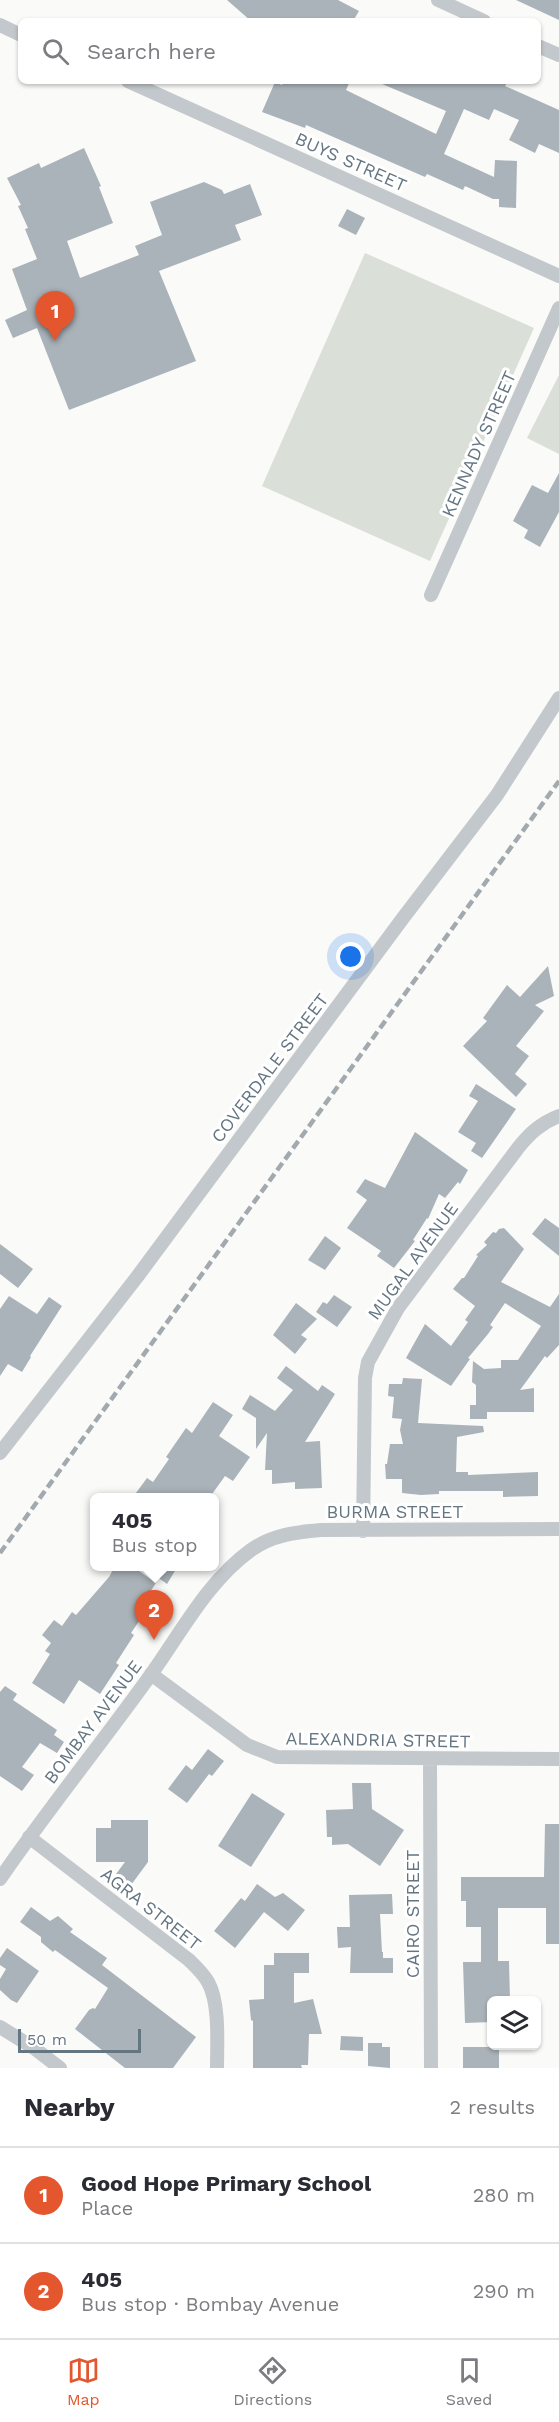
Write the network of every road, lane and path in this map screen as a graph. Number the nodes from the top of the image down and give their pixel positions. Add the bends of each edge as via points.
1 (438, 0) edge
2 (477, 18) edge
3 (0, 26) edge
4 (18, 34) edge
5 (541, 47) edge
6 (559, 56) edge
7 (135, 84) edge
8 (559, 276) edge
9 (559, 308) edge
10 (431, 595) dead end
11 (559, 698) edge
12 (559, 1116) edge
13 (0, 1453) edge
14 (559, 1530) edge
15 (363, 1531) junction
16 (238, 1560) joint
17 (152, 1674) junction
18 (430, 1759) junction
19 (559, 1759) edge
20 (28, 1837) junction
21 (0, 1880) edge
22 (0, 2027) edge
23 (60, 2068) edge
24 (218, 2068) edge
25 (431, 2068) edge

1 - 2 street
3 - 4 street
5 - 6 street
7 - 8 street, BUYS STREET
9 - 10 street, KENNADY STREET
11 - 13 street, COVERDALE STREET via 497,795 137,1277
12 - 15 street, MUGAL AVENUE via 532,1131 518,1148 398,1308 374,1349 365,1378
14 - 15 street, BURMA STREET
15 - 16 street, BURMA STREET via 289,1533 253,1548
16 - 17 street, BOMBAY AVENUE via 211,1589
17 - 18 street, ALEXANDRIA STREET via 247,1745 277,1757
17 - 20 street, BOMBAY AVENUE
18 - 19 street, ALEXANDRIA STREET
18 - 25 street, CAIRO STREET
20 - 21 street, BOMBAY AVENUE
20 - 24 street, AGRA STREET via 201,1972 210,1984 214,2005
22 - 23 street

